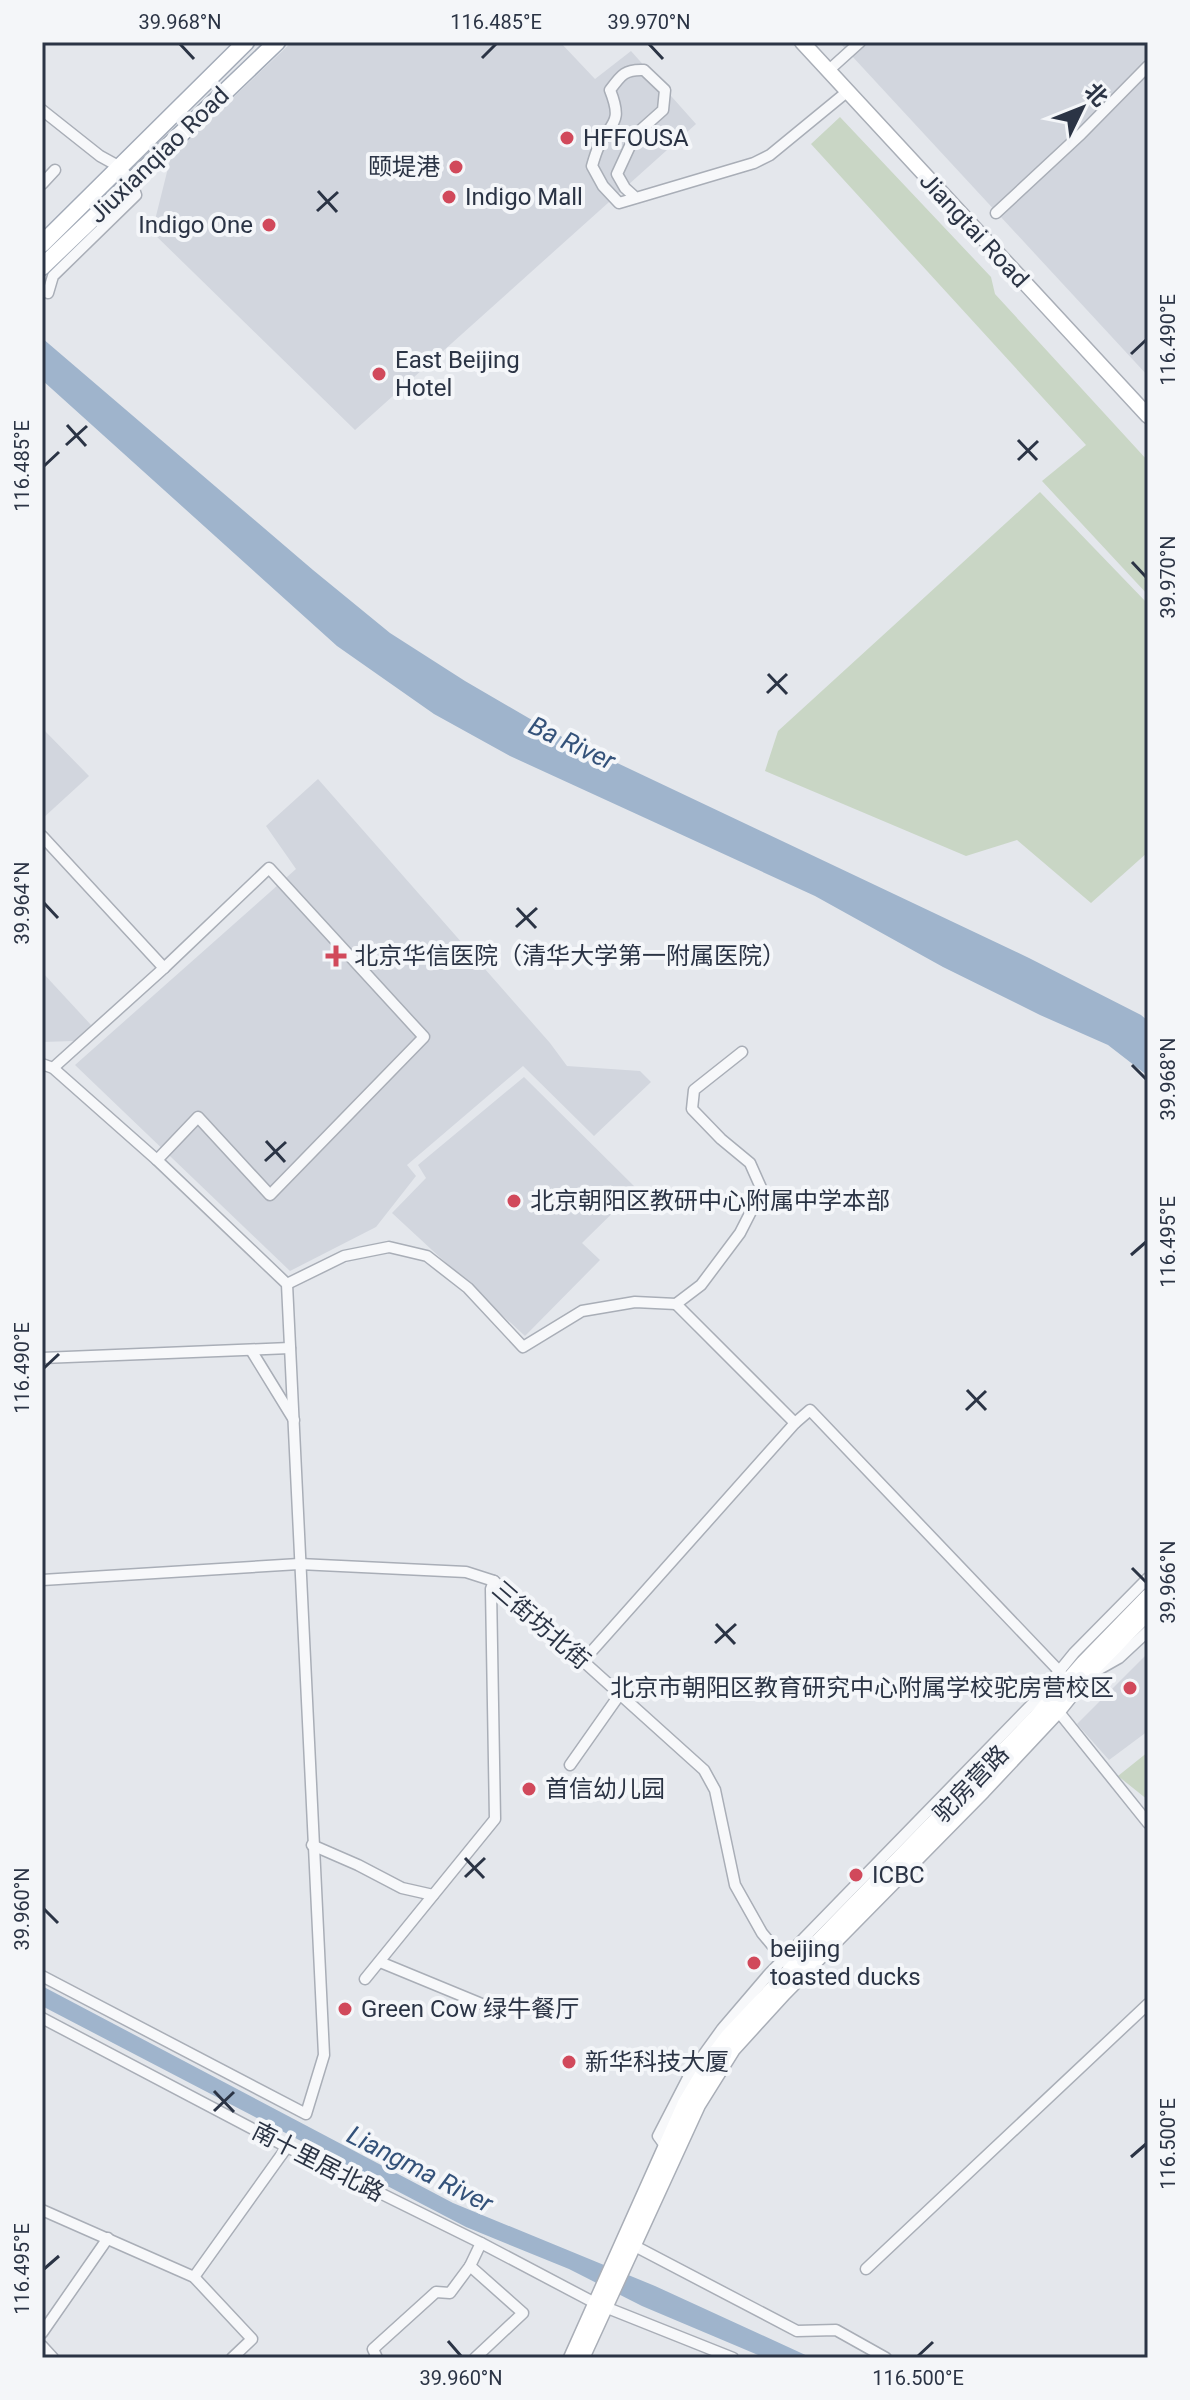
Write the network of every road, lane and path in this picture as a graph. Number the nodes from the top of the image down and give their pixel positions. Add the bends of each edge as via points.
1 (246, 42) edge
2 (277, 42) edge
3 (802, 42) edge
4 (860, 42) edge
5 (1148, 66) edge
6 (829, 70) junction
7 (848, 91) junction
8 (42, 110) edge
9 (120, 167) junction
10 (55, 170) dead end
11 (131, 181) junction
12 (42, 184) edge
13 (636, 198) junction
14 (996, 213) dead end
15 (42, 244) edge
16 (42, 267) edge
17 (48, 293) dead end
18 (1148, 416) edge
19 (42, 836) edge
20 (164, 968) junction
21 (742, 1052) dead end
22 (47, 1066) edge
23 (157, 1160) junction
24 (287, 1284) junction
25 (676, 1304) junction
26 (290, 1348) junction
27 (251, 1350) junction
28 (42, 1358) edge
29 (295, 1421) junction
30 (795, 1423) junction
31 (299, 1564) junction
32 (1148, 1578) edge
33 (42, 1580) edge
34 (494, 1581) junction
35 (1148, 1596) edge
36 (1148, 1613) edge
37 (1148, 1631) edge
38 (583, 1661) junction
39 (1064, 1675) junction
40 (1087, 1675) junction
41 (620, 1694) junction
42 (1054, 1706) junction
43 (570, 1765) dead end
44 (1148, 1823) edge
45 (312, 1845) junction
46 (433, 1895) junction
47 (380, 1962) junction
48 (791, 1969) junction
49 (42, 1976) edge
50 (365, 1979) dead end
51 (1148, 2004) edge
52 (494, 2009) dead end
53 (42, 2018) edge
54 (287, 2147) junction
55 (42, 2210) edge
56 (108, 2238) junction
57 (481, 2243) junction
58 (629, 2244) junction
59 (470, 2266) junction
60 (866, 2269) dead end
61 (194, 2277) junction
62 (601, 2305) junction
63 (42, 2333) edge
64 (42, 2346) edge
65 (53, 2358) edge
66 (232, 2358) edge
67 (377, 2358) edge
68 (475, 2358) edge
69 (571, 2358) edge
70 (582, 2358) edge
71 (733, 2358) edge
72 (886, 2358) edge

1 - 9 main road, Jiuxianqiao Road
2 - 11 main road, Jiuxianqiao Road
3 - 6 street, Jiangtai Road
4 - 6 street
5 - 14 street
6 - 7 street, Jiangtai Road
7 - 13 street via 770,155
7 - 18 street, Jiangtai Road
8 - 9 street
9 - 11 street
9 - 15 main road, Jiuxianqiao Road
10 - 12 street
11 - 16 main road, Jiuxianqiao Road
11 - 17 street via 136,195 53,276
13 - 13 street via 619,203 592,166 614,126 616,104 610,90 619,77 644,70 665,90 663,110 635,135 617,174
19 - 20 street
20 - 22 street
20 - 23 street via 269,868 424,1037 270,1195 198,1117
21 - 25 street via 694,1090 692,1109 750,1163 762,1190 740,1233 701,1285
22 - 23 street
23 - 24 street
24 - 25 street via 344,1256 389,1247 427,1256 468,1288 523,1347 582,1311 635,1302
24 - 26 street
25 - 30 street
26 - 27 street
26 - 29 street
27 - 28 street
27 - 29 street
29 - 31 street
30 - 38 street
30 - 39 street via 810,1410
31 - 33 street, 三街坊北街
31 - 34 street, 三街坊北街 via 466,1572
31 - 45 street
32 - 39 street
34 - 38 street, 三街坊北街
34 - 46 street via 495,1819
35 - 39 street, 驼房营路
36 - 40 street, 驼房营路
37 - 40 street via 1119,1658
38 - 41 street, 三街坊北街
39 - 42 street, 驼房营路
39 - 48 street
40 - 42 street, 驼房营路
41 - 43 street
41 - 48 street, 三街坊北街 via 704,1770 715,1790 735,1885 762,1933
42 - 44 street
42 - 48 street, 驼房营路
45 - 46 street via 402,1888
45 - 49 street via 324,2055 306,2114
46 - 47 street
47 - 50 street
47 - 52 street
48 - 58 street via 712,2079
48 - 58 street via 739,2022 685,2103
51 - 60 street
53 - 54 street, 南十里居北路
54 - 57 street, 南十里居北路
54 - 61 street
55 - 56 street
56 - 61 street
56 - 63 street
57 - 59 street
57 - 62 street, 南十里居北路
58 - 62 street
58 - 72 street via 797,2331 836,2330
59 - 67 street via 450,2293 436,2292 386,2335 373,2349
59 - 68 street via 523,2313
61 - 66 street via 252,2339
62 - 69 street
62 - 70 street
62 - 71 street, 南十里居北路
64 - 65 street

